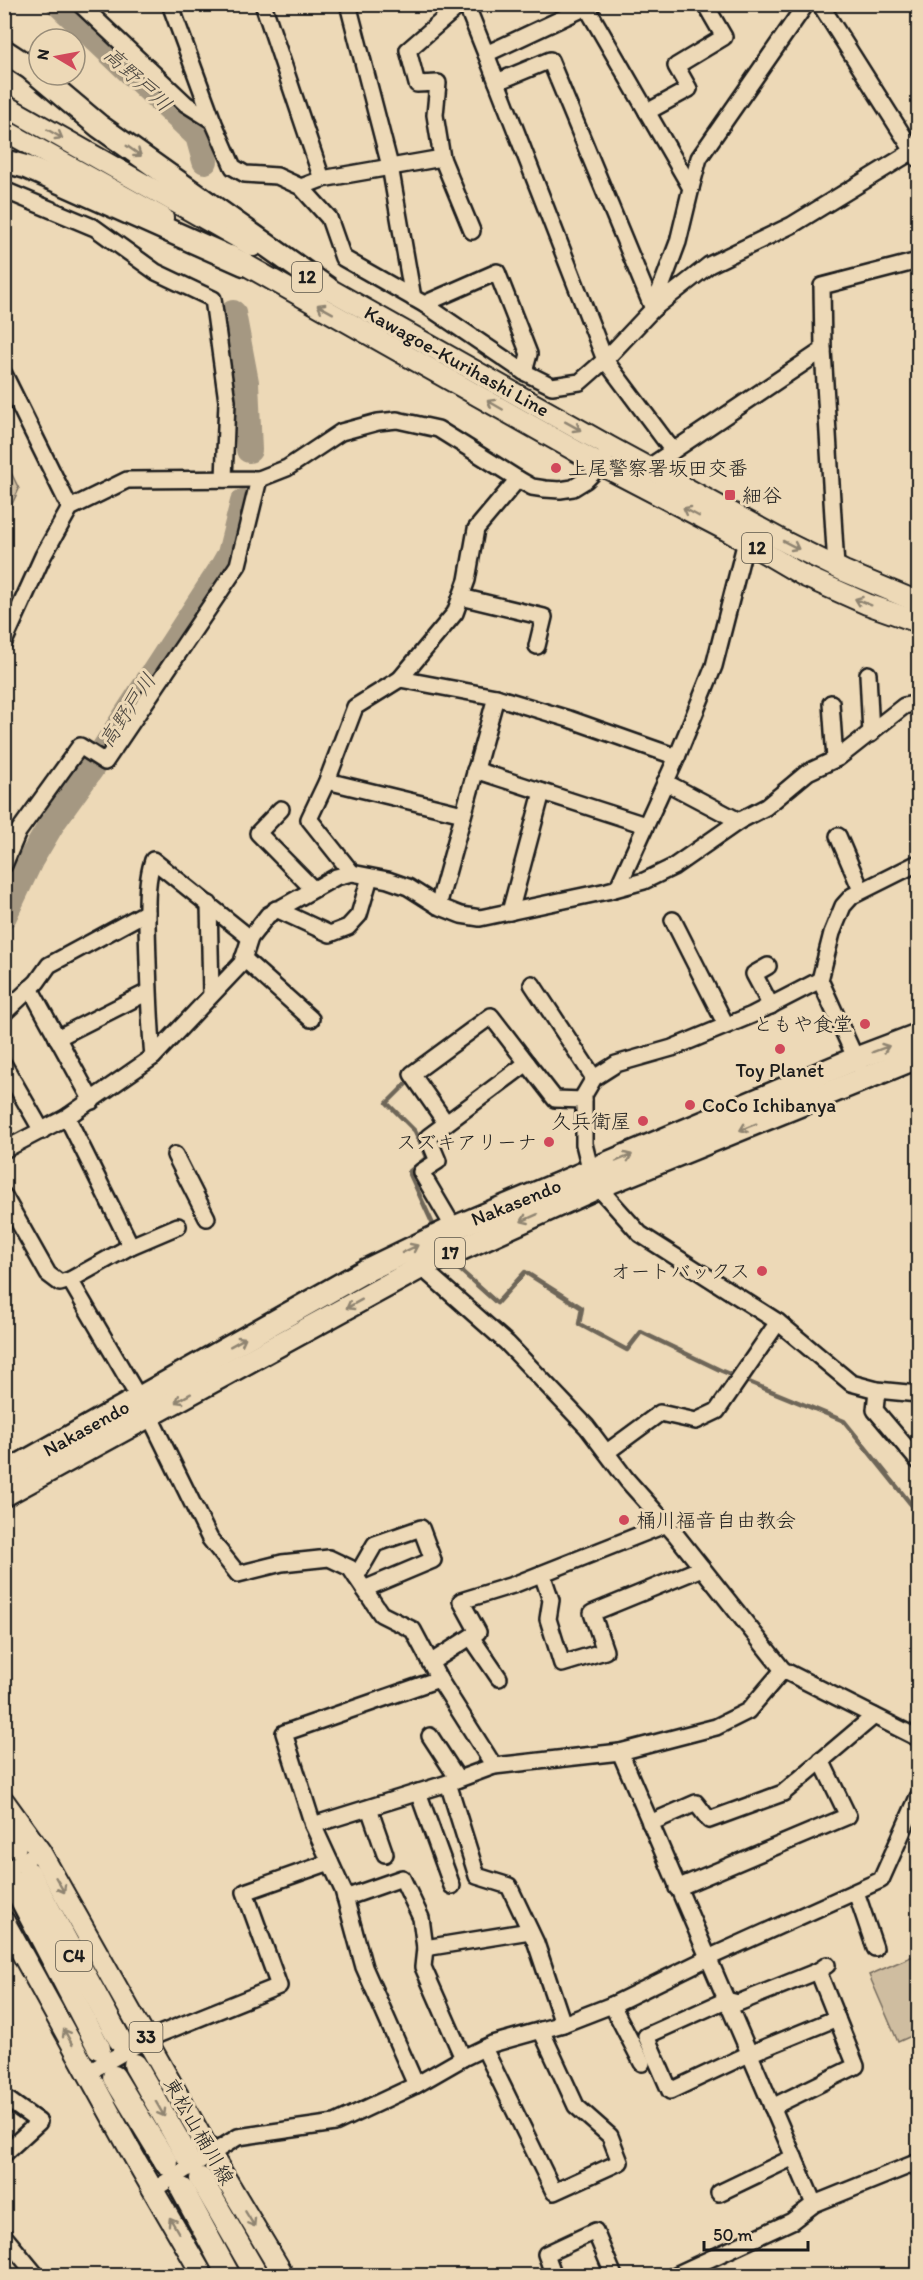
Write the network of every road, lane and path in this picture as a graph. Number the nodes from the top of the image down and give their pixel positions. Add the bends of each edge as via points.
1 (81, 4) edge
2 (170, 4) edge
3 (263, 4) edge
4 (348, 4) edge
5 (463, 4) edge
6 (705, 4) edge
7 (807, 4) edge
8 (820, 4) edge
9 (589, 5) edge
10 (4, 51) edge
11 (486, 54) junction
12 (497, 82) junction
13 (4, 105) edge
14 (647, 112) junction
15 (213, 121) junction
16 (4, 129) edge
17 (917, 152) edge
18 (442, 158) junction
19 (4, 161) edge
20 (390, 166) junction
21 (322, 179) junction
22 (301, 187) junction
23 (691, 188) junction
24 (4, 190) edge
25 (472, 231) dead end
26 (918, 261) edge
27 (244, 264) junction
28 (327, 288) junction
29 (419, 301) junction
30 (653, 309) junction
31 (823, 350) junction
32 (605, 360) junction
33 (524, 372) junction
34 (4, 374) edge
35 (610, 447) junction
36 (673, 451) junction
37 (601, 465) junction
38 (649, 467) junction
39 (224, 479) junction
40 (259, 479) junction
41 (518, 479) junction
42 (70, 508) junction
43 (746, 542) junction
44 (836, 567) junction
45 (461, 597) junction
46 (918, 602) edge
47 (918, 622) edge
48 (4, 642) edge
49 (537, 646) dead end
50 (868, 674) dead end
51 (400, 679) junction
52 (496, 698) junction
53 (831, 703) dead end
54 (918, 704) edge
55 (871, 734) junction
56 (677, 757) junction
57 (835, 759) junction
58 (475, 770) junction
59 (327, 781) junction
60 (665, 782) junction
61 (542, 792) junction
62 (281, 809) dead end
63 (463, 814) junction
64 (739, 821) junction
65 (645, 825) junction
66 (838, 836) dead end
67 (918, 863) edge
68 (4, 865) edge
69 (352, 873) junction
70 (370, 877) junction
71 (618, 887) junction
72 (313, 889) junction
73 (861, 890) junction
74 (209, 904) junction
75 (438, 906) junction
76 (276, 909) junction
77 (147, 912) junction
78 (510, 912) junction
79 (673, 920) dead end
80 (250, 938) junction
81 (243, 958) junction
82 (768, 966) dead end
83 (820, 980) junction
84 (532, 984) dead end
85 (30, 988) junction
86 (148, 992) junction
87 (211, 994) junction
88 (771, 1006) junction
89 (4, 1013) edge
90 (311, 1019) dead end
91 (726, 1025) junction
92 (918, 1035) edge
93 (57, 1038) junction
94 (153, 1057) junction
95 (918, 1057) edge
96 (855, 1059) junction
97 (527, 1063) junction
98 (4, 1065) edge
99 (594, 1078) junction
100 (865, 1080) junction
101 (584, 1100) junction
102 (92, 1101) junction
103 (67, 1117) junction
104 (446, 1123) junction
105 (42, 1131) junction
106 (4, 1150) edge
107 (175, 1155) dead end
108 (594, 1180) junction
109 (4, 1196) edge
110 (207, 1218) dead end
111 (178, 1227) dead end
112 (454, 1228) junction
113 (131, 1246) junction
114 (421, 1267) junction
115 (70, 1280) junction
116 (778, 1322) junction
117 (877, 1390) junction
118 (918, 1394) edge
119 (144, 1407) junction
120 (607, 1452) junction
121 (918, 1461) edge
122 (4, 1474) edge
123 (4, 1496) edge
124 (667, 1524) junction
125 (702, 1568) junction
126 (542, 1574) junction
127 (360, 1583) junction
128 (471, 1636) junction
129 (430, 1663) junction
130 (783, 1670) junction
131 (499, 1678) dead end
132 (439, 1679) junction
133 (874, 1716) junction
134 (430, 1736) dead end
135 (918, 1738) edge
136 (620, 1752) junction
137 (821, 1760) junction
138 (494, 1766) junction
139 (453, 1781) junction
140 (418, 1792) junction
141 (918, 1797) edge
142 (4, 1801) edge
143 (369, 1808) junction
144 (650, 1823) junction
145 (313, 1825) junction
146 (4, 1826) edge
147 (15, 1846) dead end
148 (40, 1851) junction
149 (385, 1854) dead end
150 (330, 1862) junction
151 (15, 1875) edge
152 (452, 1886) dead end
153 (677, 1888) junction
154 (856, 1892) junction
155 (345, 1898) junction
156 (4, 1921) edge
157 (530, 1931) junction
158 (425, 1948) junction
159 (875, 1948) dead end
160 (708, 1958) junction
161 (726, 2000) junction
162 (612, 2005) junction
163 (837, 2018) junction
164 (563, 2024) junction
165 (542, 2030) junction
166 (147, 2039) junction
167 (120, 2040) dead end
168 (99, 2048) dead end
169 (484, 2048) junction
170 (749, 2054) junction
171 (463, 2058) junction
172 (642, 2062) dead end
173 (135, 2065) dead end
174 (87, 2073) junction
175 (114, 2077) dead end
176 (416, 2085) junction
177 (4, 2097) edge
178 (772, 2107) junction
179 (4, 2154) edge
180 (211, 2154) junction
181 (794, 2157) junction
182 (918, 2163) edge
183 (153, 2190) junction
184 (719, 2193) dead end
185 (814, 2204) junction
186 (4, 2236) edge
187 (37, 2276) edge
188 (203, 2276) edge
189 (229, 2276) edge
190 (257, 2276) edge
191 (284, 2276) edge
192 (554, 2276) edge
193 (614, 2276) edge
194 (673, 2276) edge

1 - 15 street via 186,104
2 - 15 street
3 - 21 street
4 - 20 street
5 - 11 street
5 - 18 street via 408,50 417,84 438,83 435,115
6 - 14 street via 724,37 676,66 689,89
7 - 23 street via 699,158
8 - 17 street
9 - 11 street
9 - 14 street
10 -> 28 highway via 99,126
11 - 12 street
12 - 30 street via 550,60
12 - 32 street
13 -> 28 main road, Kawagoe-Kurihashi Line / 12
14 - 23 street
15 - 22 street via 233,167 245,174 277,176
16 - 27 main road, Kawagoe-Kurihashi Line / 12
17 - 30 street via 792,225 709,265
18 - 20 street
18 - 25 street
19 - 27 highway via 26,167
20 - 21 street
20 - 29 street
21 - 22 street
22 - 29 street via 329,218 343,258
23 - 30 street via 678,242
24 - 39 street via 95,228 156,272 213,299 227,401
26 - 31 street via 822,285
37 -> 27 main road, Kawagoe-Kurihashi Line / 12
28 -> 35 main road, Kawagoe-Kurihashi Line / 12
29 - 33 street
29 - 33 street via 497,272 529,354
30 - 32 street
31 - 36 street
31 - 44 street
32 - 33 street via 580,382 552,386
32 - 36 street
34 - 42 street
35 - 37 street
35 - 38 main road, Kawagoe-Kurihashi Line / 12
36 - 38 street
37 - 41 street via 573,488 545,489
43 -> 37 main road, Kawagoe-Kurihashi Line / 12
38 -> 44 main road, Kawagoe-Kurihashi Line / 12
39 - 40 street
39 - 42 street via 127,480
40 - 41 street via 287,468 341,432 397,420 438,429
40 - 68 street via 238,566 105,762 80,746 18,832
41 - 45 street via 476,529
42 - 48 street via 43,556
47 -> 43 main road, Kawagoe-Kurihashi Line / 12 via 829,588
43 - 56 street via 714,666
44 - 46 main road, Kawagoe-Kurihashi Line / 12
45 - 49 street via 544,617
45 - 51 street via 455,612
50 - 55 street
51 - 52 street
51 - 59 street via 355,707
52 - 56 street
52 - 58 street
53 - 57 street
54 - 55 street via 904,706
55 - 57 street
56 - 60 street
57 - 64 street via 808,772 766,807
58 - 61 street
58 - 63 street
59 - 63 street
59 - 69 street via 309,819
60 - 64 street
60 - 65 street
61 - 65 street
61 - 78 street
62 - 72 street via 258,833
63 - 75 street
64 - 71 street via 673,867
65 - 71 street
66 - 73 street
67 - 73 street
69 - 70 street
69 - 72 street
70 - 75 street via 408,886
70 - 76 street via 359,915 348,927 330,934
71 - 78 street
72 - 76 street
73 - 83 street via 843,906
74 - 77 street via 153,860
74 - 80 street
74 - 87 street
75 - 78 street via 480,918
76 - 80 street
77 - 85 street via 49,965
77 - 86 street
79 - 91 street
80 - 81 street
81 - 87 street
81 - 90 street
82 - 88 street via 754,974
83 - 88 street
83 - 96 street
84 - 99 street
85 - 89 street
85 - 93 street
86 - 93 street
86 - 94 street
87 - 94 street
88 - 91 street
91 - 99 street via 672,1048 616,1064
96 -> 92 highway, Nakasendo / 17
93 - 102 street
94 - 102 street
95 - 100 highway, Nakasendo / 17
96 - 100 street
108 -> 96 highway, Nakasendo / 17
97 - 101 street via 555,1099
97 - 104 street
97 - 104 street via 491,1016 412,1074
98 - 105 street
99 - 101 street
100 -> 108 highway, Nakasendo / 17
101 - 108 street via 584,1144
102 - 103 street
103 - 105 street
103 - 113 street
104 - 112 street via 428,1137 438,1161 421,1172
105 - 106 street
107 - 110 street
108 - 112 highway, Nakasendo / 17
108 -> 114 highway, Nakasendo / 17
108 - 116 street via 640,1234
109 - 115 street via 48,1274 60,1283
111 - 113 street
119 -> 112 highway, Nakasendo / 17 via 365,1271
113 - 115 street
114 -> 119 highway, Nakasendo / 17
114 - 120 street via 507,1343
115 - 119 street
116 - 117 street via 851,1383
116 - 120 street via 717,1411 696,1421 660,1413
117 - 118 street
117 - 121 street via 875,1410
119 - 122 highway, Nakasendo / 17
119 - 123 highway, Nakasendo / 17
119 - 127 street via 210,1539 238,1574 282,1563 329,1558 350,1568
120 - 124 street
124 - 125 street
124 - 126 street
125 - 126 street via 592,1613 605,1651 562,1664 548,1619 551,1600
125 - 130 street
126 - 128 street via 461,1600 478,1632
127 - 127 street via 433,1560 421,1528 375,1544
127 - 129 street via 381,1614 412,1630
128 - 129 street
128 - 131 street
129 - 132 street
130 - 133 street
130 - 136 street via 748,1711 716,1727
132 - 138 street
132 - 145 street via 284,1733
133 - 135 street
133 - 137 street
134 - 139 street
136 - 138 street
136 - 144 street
137 - 144 street via 783,1793 709,1820 696,1803
137 - 153 street via 848,1816
138 - 139 street
139 - 140 street
139 - 157 street via 477,1876 508,1886
140 - 143 street
140 - 152 street
141 - 154 street via 881,1880
142 - 148 main road, 東松山桶川線 / 33
143 - 145 street
143 - 149 street
144 - 153 street
145 - 150 street
146 - 147 highway
148 - 151 street
148 -> 166 main road, 東松山桶川線 / 33
150 - 155 street
150 - 166 street via 245,1892 279,1986
151 - 167 highway, C4
151 - 168 highway, C4
153 - 160 street
154 - 159 street
154 - 160 street
155 - 158 street via 402,1878 421,1918
155 - 176 street via 364,1967
174 -> 156 main road
157 - 158 street
157 - 164 street
158 - 171 street via 423,1967
160 - 161 street
160 - 162 street
161 - 163 street via 738,2002 822,1968
161 - 170 street
161 - 170 street via 646,2036 670,2091
162 - 164 street
162 - 172 street
163 - 170 street
163 - 178 street via 856,2067
164 - 165 street
165 - 169 street
165 - 169 street via 576,2106 610,2136 620,2162 554,2192
166 - 174 street
166 - 180 main road, 東松山桶川線 / 33
169 - 171 street
170 - 178 street
171 - 176 street
173 -> 175 highway via 176,2159
174 - 183 main road
176 - 180 street via 335,2123 238,2137
177 - 179 street via 39,2122
178 - 181 street
180 - 183 street
180 -> 191 main road, 東松山桶川線 / 33
181 - 184 street
181 - 185 street
182 - 185 street
188 -> 183 main road
185 - 194 street via 792,2221
186 - 187 street
189 - 190 highway via 191,2184
192 - 193 street via 546,2254 595,2231

